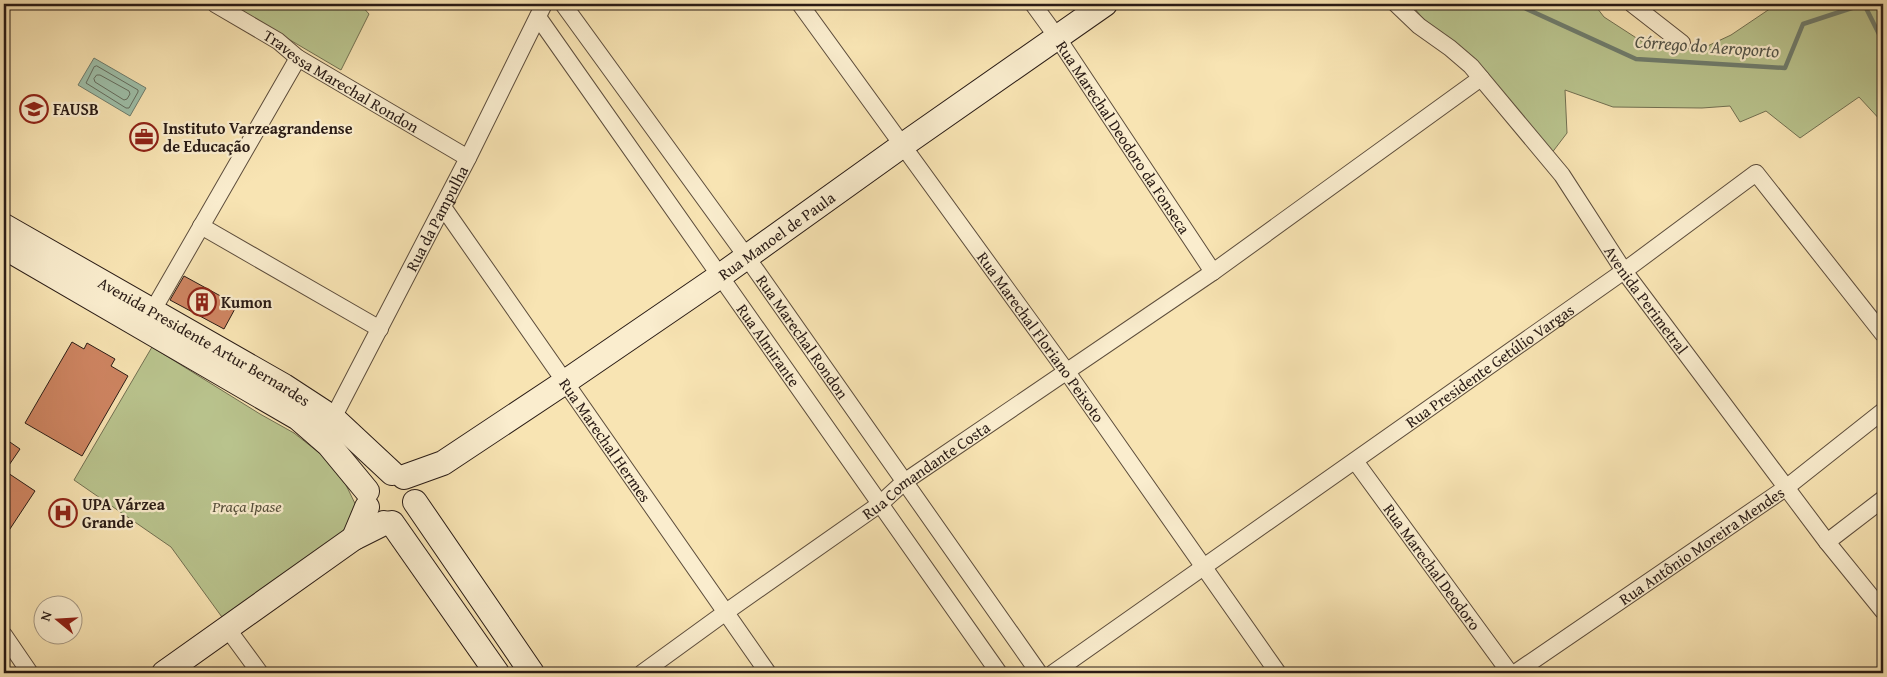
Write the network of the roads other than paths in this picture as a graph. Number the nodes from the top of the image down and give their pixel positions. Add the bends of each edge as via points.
1 (215, 4) edge
2 (563, 4) edge
3 (800, 4) edge
4 (1033, 4) edge
5 (1105, 4) edge
6 (1396, 4) edge
7 (1632, 4) edge
8 (541, 10) edge
9 (1057, 37) junction
10 (1682, 43) dead end
11 (298, 58) junction
12 (1481, 78) junction
13 (903, 145) junction
14 (468, 158) junction
15 (443, 207) junction
16 (4, 226) edge
17 (201, 226) junction
18 (4, 247) edge
19 (746, 256) junction
20 (1624, 271) junction
21 (1213, 272) junction
22 (720, 276) junction
23 (153, 310) junction
24 (380, 329) junction
25 (1883, 334) edge
26 (1067, 372) junction
27 (565, 382) junction
28 (1883, 411) edge
29 (334, 418) junction
30 (1355, 461) junction
31 (904, 482) junction
32 (406, 487) junction
33 (1787, 487) junction
34 (367, 499) junction
35 (1883, 499) edge
36 (880, 504) junction
37 (388, 523) junction
38 (354, 538) junction
39 (1827, 542) junction
40 (1204, 567) junction
41 (1883, 611) edge
42 (726, 612) junction
43 (227, 628) junction
44 (4, 635) edge
45 (30, 673) edge
46 (164, 673) edge
47 (260, 673) edge
48 (497, 673) edge
49 (532, 673) edge
50 (642, 673) edge
51 (768, 673) edge
52 (999, 673) edge
53 (1039, 673) edge
54 (1053, 673) edge
55 (1278, 673) edge
56 (1510, 673) edge
57 (1515, 673) edge

1 - 11 street, Travessa Marechal Rondon via 278,41
2 - 19 street, Rua Marechal Rondon
3 - 13 street, Rua Marechal Floriano Peixoto
4 - 9 street, Rua Marechal Deodoro da Fonseca
5 - 9 main road, Rua Manoel de Paula
6 - 12 street, Avenida Perimetral
7 - 10 street
8 - 14 street, Rua da Pampulha
8 - 22 street, Rua Almirante
9 - 13 main road, Rua Manoel de Paula
9 - 21 street, Rua Marechal Deodoro da Fonseca
11 - 14 street, Travessa Marechal Rondon
11 - 17 street
12 - 20 street, Avenida Perimetral via 1562,175
12 - 21 street, Rua Comandante Costa
13 - 19 main road, Rua Manoel de Paula
13 - 26 street, Rua Marechal Floriano Peixoto
14 - 15 street, Rua da Pampulha
15 - 24 street, Rua da Pampulha
15 - 27 street, Rua Marechal Hermes
16 - 23 main road, Avenida Presidente Artur Bernardes
17 - 23 street
17 - 24 street
18 - 34 main road, Avenida Presidente Artur Bernardes via 298,418 329,445
19 - 22 main road, Rua Manoel de Paula
19 - 31 street, Rua Marechal Rondon
20 - 25 street, Rua Presidente Getúlio Vargas via 1756,173
20 - 30 street, Rua Presidente Getúlio Vargas
20 - 33 street, Avenida Perimetral
21 - 26 street, Rua Comandante Costa
22 - 27 main road, Rua Manoel de Paula
22 - 36 street, Rua Almirante
23 - 29 main road, Avenida Presidente Artur Bernardes
24 - 29 street, Rua da Pampulha
26 - 31 street, Rua Comandante Costa
26 - 40 street, Rua Marechal Floriano Peixoto
27 - 32 main road, Rua Manoel de Paula
27 - 42 street, Rua Marechal Hermes
28 - 33 street, Rua Antônio Moreira Mendes
29 - 32 main road, Avenida Presidente Artur Bernardes
30 - 40 street, Rua Presidente Getúlio Vargas
30 - 56 street, Rua Marechal Deodoro
31 - 36 street, Rua Comandante Costa
31 - 53 street, Rua Marechal Rondon
32 - 34 main road via 376,478 370,484
32 - 37 main road via 412,510 407,516
32 - 49 main road, Avenida Presidente Artur Bernardes
33 - 39 street, Avenida Perimetral
33 - 57 street, Rua Antônio Moreira Mendes
34 - 37 main road via 371,514
34 - 38 main road
35 - 39 street
36 - 42 street, Rua Comandante Costa
36 - 52 street, Rua Almirante
37 - 38 main road
37 - 48 main road
38 - 43 main road
39 - 41 street, Avenida Perimetral
40 - 54 street, Rua Presidente Getúlio Vargas
40 - 55 street, Rua Marechal Floriano Peixoto
42 - 50 street, Rua Comandante Costa
42 - 51 street, Rua Marechal Hermes
43 - 46 main road
43 - 47 street
44 - 45 street

